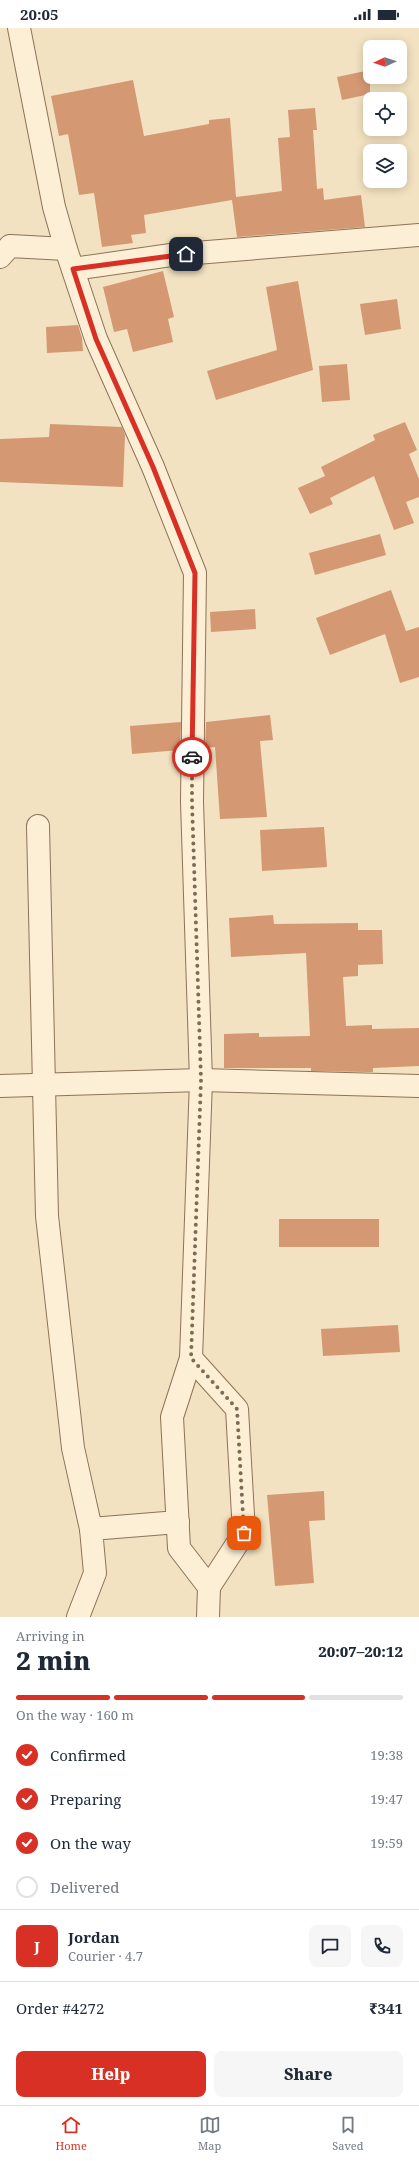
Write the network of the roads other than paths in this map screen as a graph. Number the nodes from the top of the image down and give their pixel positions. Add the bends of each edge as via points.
1 (19, 28) edge
2 (419, 235) edge
3 (0, 257) edge
4 (70, 259) junction
5 (38, 826) dead end
6 (201, 1080) junction
7 (44, 1084) junction
8 (0, 1086) edge
9 (419, 1086) edge
10 (191, 1358) junction
11 (178, 1522) junction
12 (91, 1529) junction
13 (209, 1587) junction
14 (78, 1617) edge
15 (208, 1617) edge

1 - 4 street via 54,207
2 - 4 street via 171,255
3 - 4 street via 10,246
4 - 6 street via 96,339 153,467 195,573 192,802
5 - 7 street
6 - 7 street
6 - 9 street
6 - 10 street
7 - 8 street
7 - 12 street via 47,1216 73,1448
10 - 11 street via 172,1417
10 - 13 street via 237,1409 244,1533
11 - 12 street
11 - 13 street via 179,1548
12 - 14 street via 95,1573
13 - 15 street

